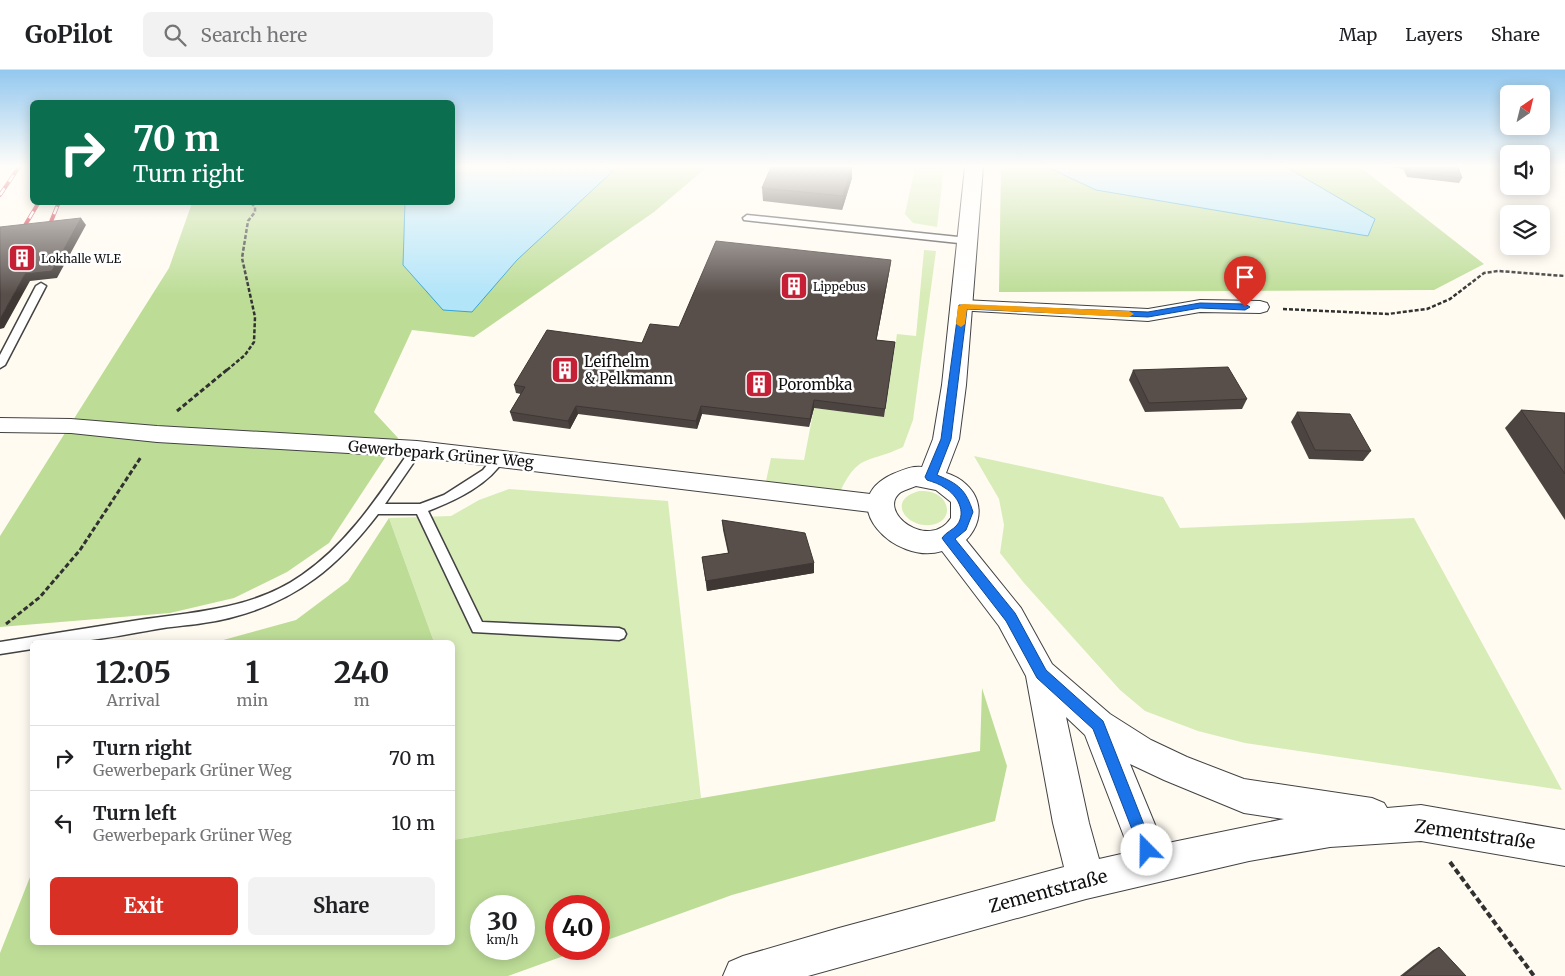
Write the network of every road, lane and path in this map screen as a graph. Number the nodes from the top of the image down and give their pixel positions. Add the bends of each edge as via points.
1 (971, 209) edge
2 (747, 218) dead end
3 (968, 241) junction
4 (1565, 276) edge
5 (41, 286) dead end
6 (963, 306) junction
7 (1260, 307) joint
8 (0, 364) edge
9 (0, 425) edge
10 (417, 449) junction
11 (499, 458) junction
12 (931, 477) junction
13 (879, 504) junction
14 (376, 508) junction
15 (421, 509) junction
16 (948, 538) junction
17 (619, 634) dead end
18 (53, 640) edge
19 (30, 644) edge
20 (0, 648) edge
21 (1041, 674) junction
22 (1098, 725) junction
23 (1421, 823) junction
24 (1565, 848) edge
25 (1153, 864) junction
26 (1086, 880) junction
27 (743, 976) edge
28 (1534, 976) edge

1 - 3 street
2 - 3 lane
3 - 6 street
4 - 7 path via 1498,271 1484,273 1450,299 1427,309 1388,314
5 - 8 lane
6 - 7 street via 1148,315 1200,306
6 - 12 street via 946,439
9 - 10 street, Gewerbepark Grüner Weg via 71,426
10 - 11 street, Gewerbepark Grüner Weg
10 - 14 lane
11 - 13 street, Gewerbepark Grüner Weg
11 - 15 lane via 487,474 448,498
12 - 13 street via 913,476 896,481 884,491
12 - 16 street via 956,491 967,512 962,527
13 - 16 street via 882,518 894,531 910,540 930,542
14 - 15 lane
14 - 18 lane via 327,563 287,592 262,603 232,612
15 - 17 lane via 478,628
16 - 21 street via 1010,617
19 - 20 lane
21 - 22 street
21 - 26 street
22 - 23 street via 1176,770 1244,796
22 - 25 street
23 - 24 street, Zementstraße
23 - 25 street, Zementstraße via 1330,830 1249,843
23 - 28 path
25 - 26 street, Zementstraße
26 - 27 street, Zementstraße via 839,946

